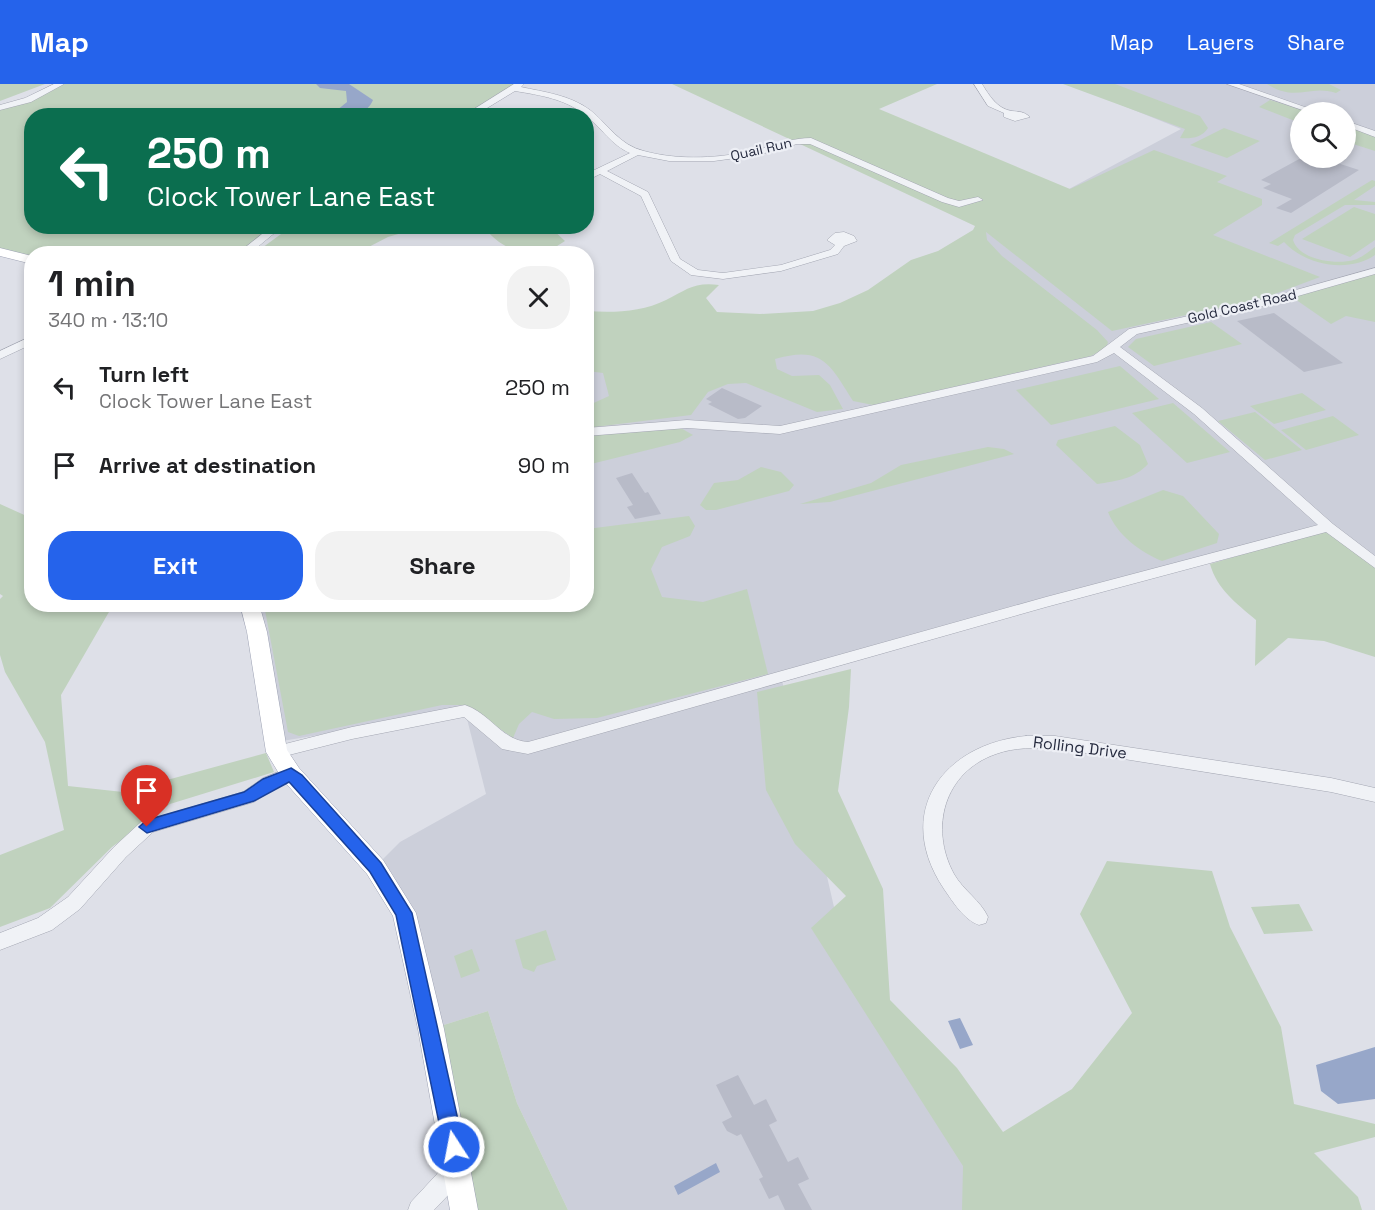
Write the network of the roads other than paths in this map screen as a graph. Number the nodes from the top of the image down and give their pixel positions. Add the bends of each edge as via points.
1 (48, 84) edge
2 (60, 84) edge
3 (978, 84) edge
4 (1231, 84) edge
5 (517, 86) edge
6 (0, 102) edge
7 (1290, 104) edge
8 (0, 108) edge
9 (480, 108) edge
10 (579, 108) edge
11 (1010, 113) dead end
12 (594, 119) edge
13 (1356, 127) edge
14 (1375, 134) edge
15 (638, 152) junction
16 (602, 171) junction
17 (594, 174) edge
18 (978, 200) dead end
19 (268, 234) edge
20 (842, 244) dead end
21 (253, 246) edge
22 (0, 252) edge
23 (24, 258) edge
24 (1375, 270) edge
25 (24, 343) edge
26 (1115, 348) junction
27 (0, 356) edge
28 (594, 431) edge
29 (1328, 527) junction
30 (1375, 563) edge
31 (251, 612) edge
32 (277, 752) junction
33 (291, 774) junction
34 (1375, 795) edge
35 (978, 917) dead end
36 (0, 942) edge
37 (455, 1165) junction
38 (419, 1210) edge
39 (464, 1210) edge

1 - 6 street
2 - 8 street
3 - 11 street via 991,104
4 - 7 street
5 - 9 street
5 - 10 street, Quail Run
12 - 15 street, Quail Run via 610,138
13 - 14 street
15 - 16 street
15 - 18 street, Quail Run via 710,159 759,152 798,140 811,141 945,200 959,204
16 - 17 street
16 - 20 street via 645,194 676,261 695,273 723,276 786,267 824,255
19 - 21 street
22 - 23 main road
24 - 26 street, Gold Coast Road via 1259,304 1133,331 1125,334
25 - 27 street
26 - 28 street, Gold Coast Road via 1097,359 780,430 684,424
26 - 29 street via 1198,411
29 - 30 street
29 - 32 street via 528,748 505,745 474,714 465,711
31 - 32 main road
32 - 33 main road
33 - 36 street via 248,797 147,827 74,903 45,924
33 - 37 main road via 375,867 404,913 433,1041
34 - 35 street, Rolling Drive via 1055,742 1024,741 997,747 959,768 943,786 935,804 932,832 937,860 951,887
37 - 38 street
37 - 39 main road

